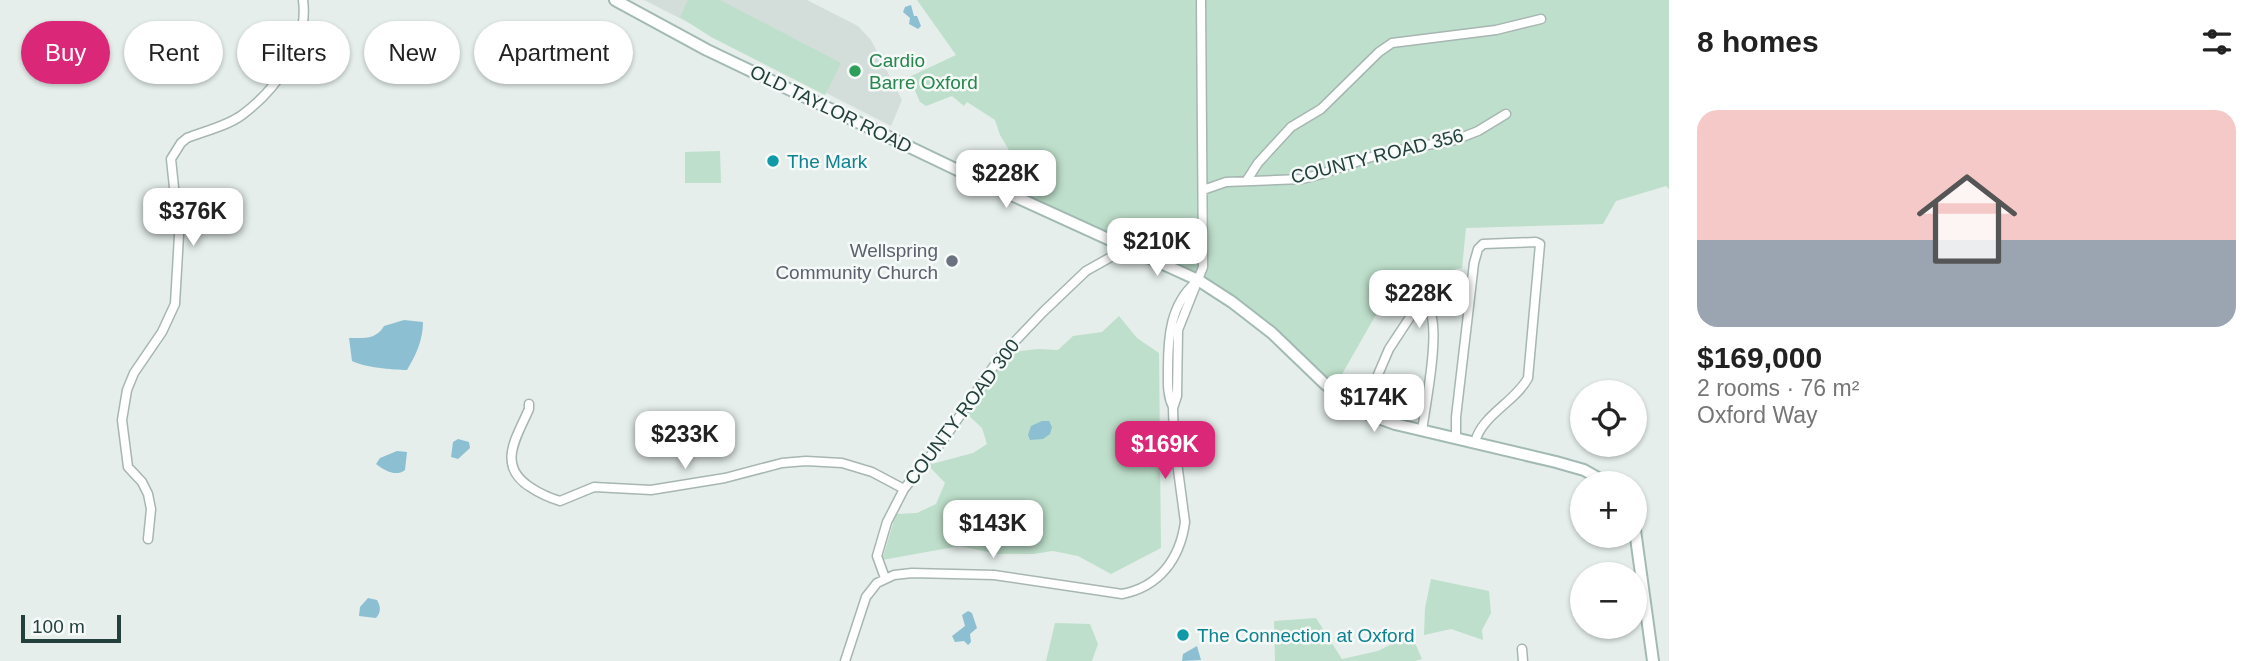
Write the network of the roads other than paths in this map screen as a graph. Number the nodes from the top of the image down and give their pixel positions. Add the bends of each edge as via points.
1 (303, 0) edge
2 (615, 0) edge
3 (1201, 0) edge
4 (638, 6) edge
5 (1541, 19) dead end
6 (1506, 114) dead end
7 (1247, 180) junction
8 (1203, 190) junction
9 (1127, 248) junction
10 (1198, 281) junction
11 (529, 404) dead end
12 (1362, 412) junction
13 (1422, 431) junction
14 (1456, 438) junction
15 (1475, 442) junction
16 (1586, 471) edge
17 (904, 489) junction
18 (148, 540) dead end
19 (1637, 548) edge
20 (885, 578) junction
21 (1522, 649) dead end
22 (845, 661) edge
23 (1523, 661) edge
24 (1653, 661) edge

1 - 18 street via 301,38 276,79 240,116 181,143 171,159 179,235 175,304 134,373 122,420 128,467 148,494
2 - 4 street, OLD TAYLOR ROAD
3 - 8 street
4 - 9 street, OLD TAYLOR ROAD via 707,50
5 - 7 street via 1496,30 1392,43 1321,109 1290,127
6 - 7 street, COUNTY ROAD 356 via 1455,140 1383,153 1318,175
7 - 8 street, COUNTY ROAD 356
8 - 10 street via 1203,267
9 - 10 street, OLD TAYLOR ROAD
9 - 17 street, COUNTY ROAD 300 via 1086,271 1000,357
10 - 12 street, OLD TAYLOR ROAD via 1272,333
10 - 20 street via 1178,330 1173,408 1184,535 1175,559 1154,582 1122,594 993,575 912,573
11 - 17 street via 513,446 512,466 526,484 560,501 594,487 669,487 806,461 842,463
12 - 13 street, OLD TAYLOR ROAD
12 - 13 street via 1389,349 1416,309 1428,308 1434,318 1433,348
13 - 14 street, OLD TAYLOR ROAD
14 - 15 street, OLD TAYLOR ROAD
14 - 15 street via 1478,249 1483,244 1536,242 1540,244 1528,378 1478,431
15 - 16 street, OLD TAYLOR ROAD
17 - 20 street, COUNTY ROAD 300 via 877,556
19 - 24 street
20 - 22 street via 866,597
21 - 23 street

